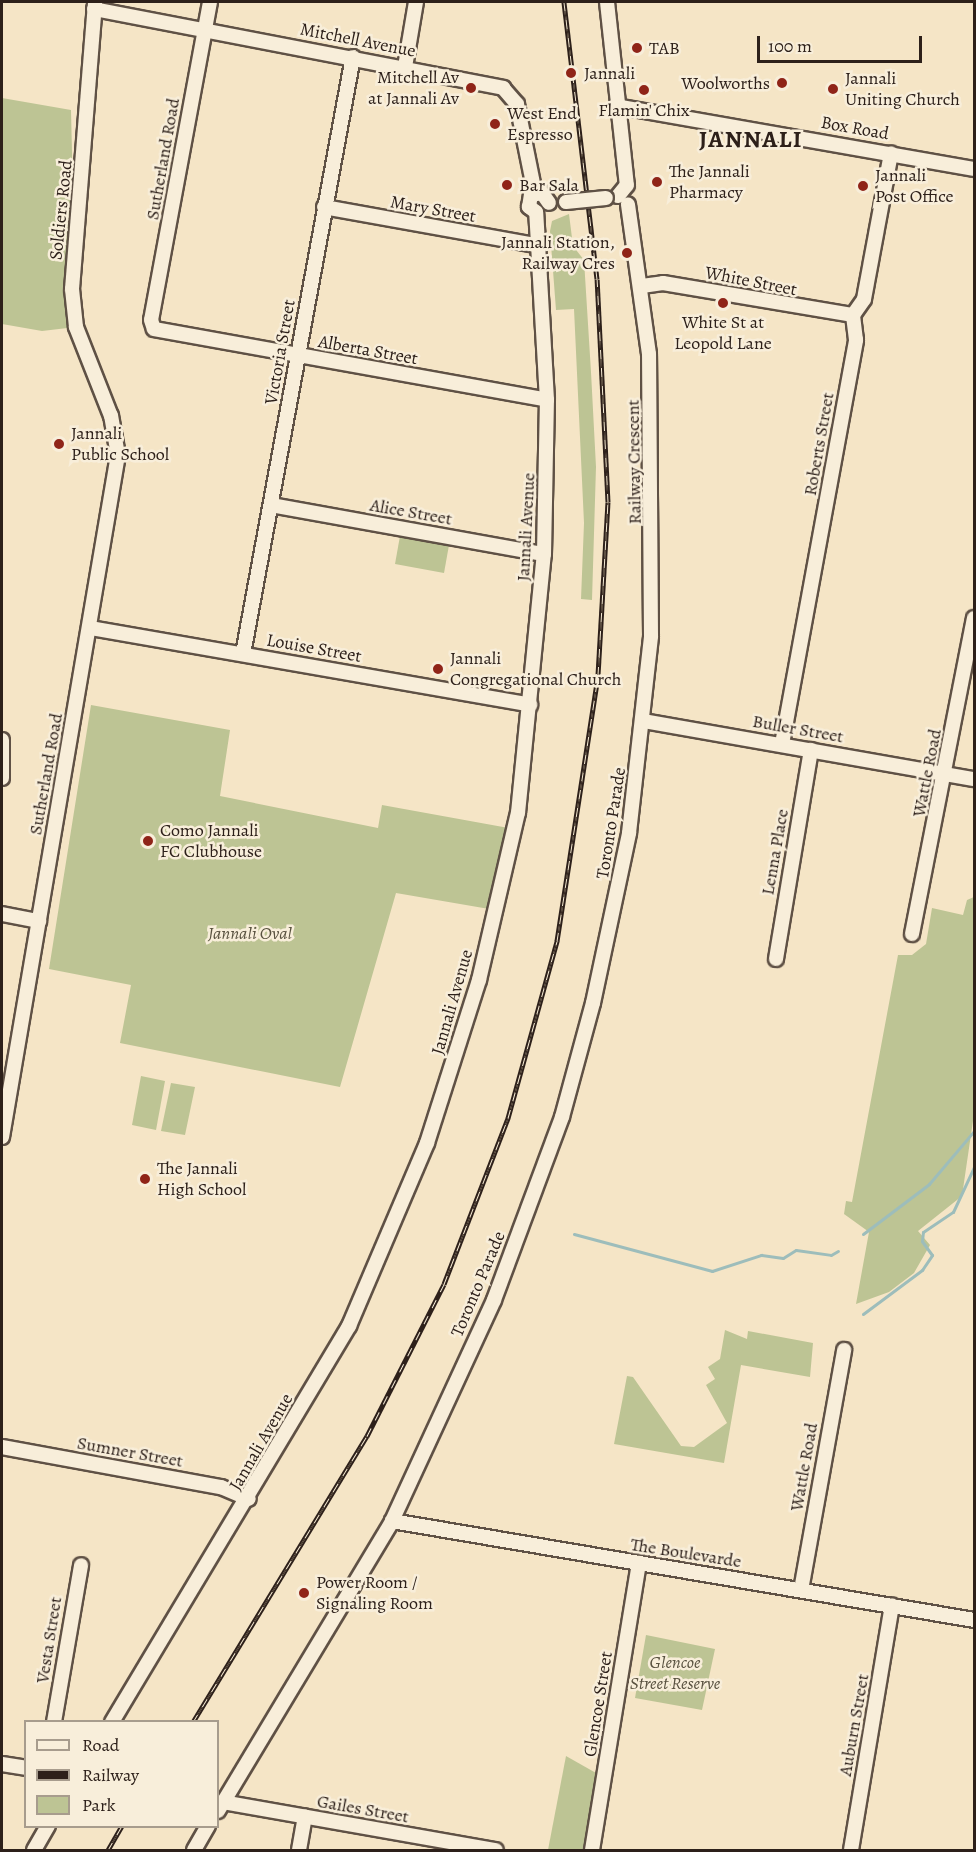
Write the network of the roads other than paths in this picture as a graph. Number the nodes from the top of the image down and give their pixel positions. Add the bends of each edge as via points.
1 (210, 2) edge
2 (416, 2) edge
3 (607, 2) edge
4 (95, 5) edge
5 (205, 30) junction
6 (353, 57) junction
7 (405, 67) junction
8 (622, 107) junction
9 (891, 153) junction
10 (975, 169) edge
11 (535, 193) junction
12 (620, 196) junction
13 (549, 203) junction
14 (324, 207) junction
15 (536, 212) junction
16 (535, 245) junction
17 (642, 285) junction
18 (853, 315) junction
19 (151, 323) joint
20 (297, 356) junction
21 (547, 400) junction
22 (111, 416) joint
23 (271, 505) junction
24 (544, 554) junction
25 (975, 618) edge
26 (91, 628) junction
27 (243, 654) junction
28 (530, 705) junction
29 (644, 722) junction
30 (3, 740) edge
31 (782, 744) junction
32 (811, 750) junction
33 (945, 774) junction
34 (2, 778) edge
35 (975, 779) edge
36 (2, 914) edge
37 (39, 921) junction
38 (912, 934) dead end
39 (776, 959) dead end
40 (3, 1116) edge
41 (2, 1137) edge
42 (844, 1350) dead end
43 (2, 1447) edge
44 (249, 1499) junction
45 (392, 1521) junction
46 (639, 1563) junction
47 (81, 1565) dead end
48 (801, 1590) junction
49 (892, 1605) junction
50 (975, 1605) edge
51 (973, 1620) edge
52 (54, 1720) edge
53 (113, 1720) edge
54 (2, 1764) edge
55 (24, 1768) edge
56 (220, 1807) edge
57 (305, 1817) junction
58 (47, 1828) edge
59 (207, 1828) edge
60 (34, 1851) edge
61 (194, 1851) edge
62 (299, 1851) edge
63 (496, 1851) edge
64 (592, 1851) edge
65 (851, 1851) edge

1 - 5 street, Sutherland Road
2 - 7 street
3 - 8 street, Railway Crescent
4 - 5 street, Mitchell Avenue
4 - 22 street, Soldiers Road via 72,289 76,327
5 - 6 street, Mitchell Avenue
5 - 19 street, Sutherland Road
6 - 7 street, Mitchell Avenue
6 - 14 street, Victoria Street
7 - 11 street, Mitchell Avenue via 490,84 512,94
8 - 9 street, Box Road
8 - 12 street, Railway Crescent
9 - 10 street, Box Road
9 - 18 street via 864,299
11 - 13 street via 545,194
11 - 15 street, Jannali Avenue via 528,203
12 - 13 street, bridge
12 - 17 street, Railway Crescent
13 - 15 street
14 - 16 street, Mary Street
14 - 20 street, Victoria Street
15 - 16 street, Jannali Avenue
16 - 21 street, Jannali Avenue
17 - 18 street, White Street via 663,283
17 - 29 street, Railway Crescent via 653,461
18 - 31 street, Roberts Street via 856,340
19 - 20 street, Alberta Street via 160,331
20 - 21 street, Alberta Street
20 - 23 street, Victoria Street
21 - 24 street, Jannali Avenue
22 - 26 street, Sutherland Road via 118,455
23 - 24 street, Alice Street
23 - 27 street, Victoria Street
24 - 28 street, Jannali Avenue
25 - 33 street, Wattle Road
26 - 27 street, Louise Street
26 - 37 street, Sutherland Road
27 - 28 street, Louise Street
28 - 44 street, Jannali Avenue via 508,856 479,980 427,1143 349,1326
29 - 31 street, Buller Street
29 - 45 street, Toronto Parade via 616,902 562,1117 494,1300
30 - 34 street
31 - 32 street, Buller Street
32 - 33 street, Buller Street
32 - 39 street, Lenna Place
33 - 35 street, Buller Street
33 - 38 street, Wattle Road
36 - 37 street
37 - 40 street, Sutherland Road
40 - 41 street, Sutherland Road
42 - 48 street, Wattle Road
43 - 44 street, Sumner Street via 221,1487
44 - 53 street, Jannali Avenue
45 - 46 street, The Boulevarde
45 - 56 street, Toronto Parade
46 - 48 street, The Boulevarde
46 - 64 street, Glencoe Street
47 - 52 street, Vesta Street
48 - 49 street, The Boulevarde
49 - 51 street, The Boulevarde
49 - 65 street, Auburn Street
50 - 51 street
54 - 55 street
56 - 57 street, Gailes Street
57 - 62 street
57 - 63 street, Gailes Street
58 - 60 street
59 - 61 street

